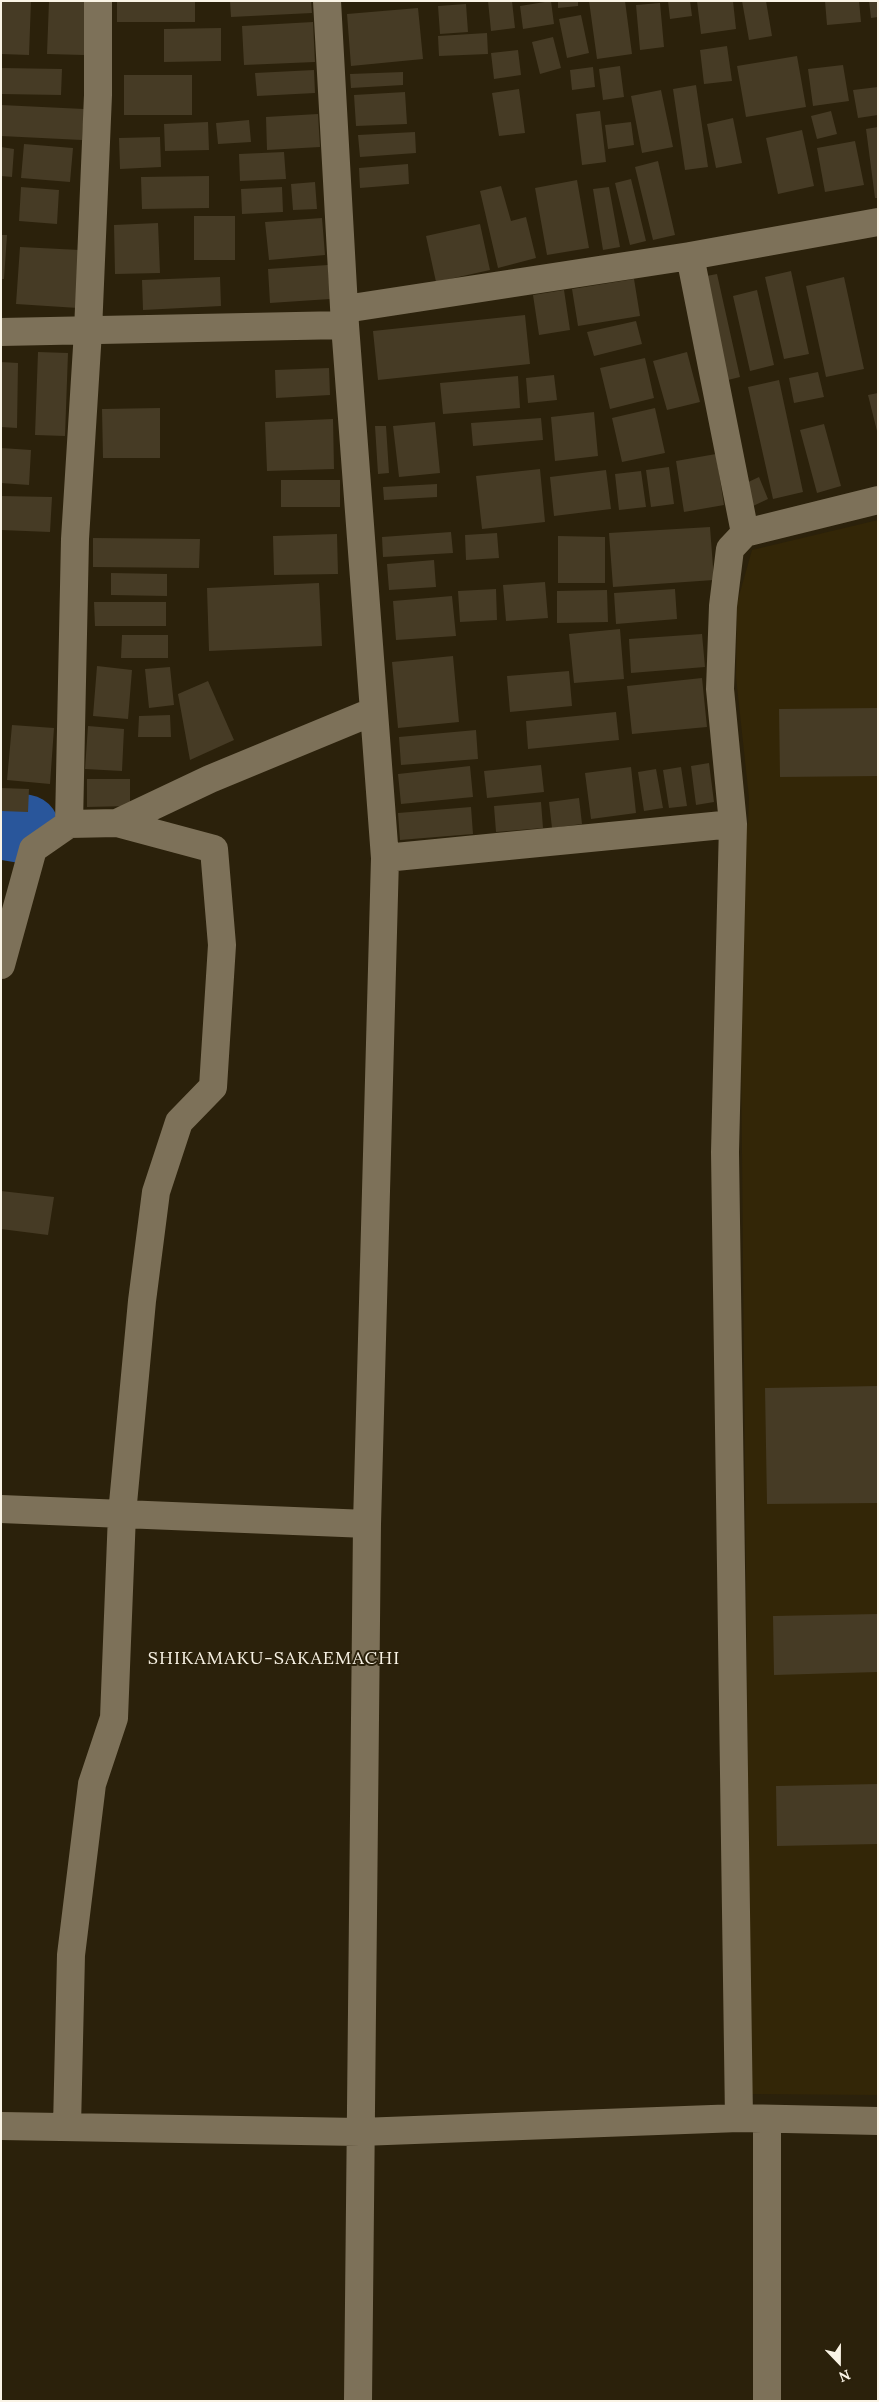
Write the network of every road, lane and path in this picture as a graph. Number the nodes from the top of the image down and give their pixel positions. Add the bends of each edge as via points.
1 (98, 1) edge
2 (327, 1) edge
3 (878, 222) edge
4 (690, 256) junction
5 (345, 317) junction
6 (88, 331) junction
7 (1, 332) edge
8 (878, 500) edge
9 (745, 533) junction
10 (372, 712) junction
11 (117, 823) junction
12 (69, 824) junction
13 (733, 824) junction
14 (385, 858) junction
15 (1, 965) edge
16 (1, 1509) edge
17 (122, 1514) junction
18 (366, 1524) junction
19 (739, 2118) junction
20 (767, 2119) junction
21 (878, 2121) edge
22 (1, 2126) edge
23 (67, 2127) junction
24 (360, 2132) junction
25 (358, 2401) edge
26 (766, 2401) edge

1 - 6 street via 98,95
2 - 5 street
3 - 4 street
4 - 5 street
4 - 9 street
5 - 6 street
5 - 10 street
6 - 7 street
6 - 12 street via 75,539
8 - 9 street
9 - 13 street via 730,549 722,606 720,689
10 - 11 street via 210,779
10 - 14 street
11 - 12 street
11 - 17 street via 214,848 222,945 213,1087 180,1122 156,1192
12 - 15 street via 34,849
13 - 14 street
13 - 19 street via 725,1152
14 - 18 street
16 - 17 street
17 - 18 street
17 - 23 street via 114,1718 92,1784 71,1955
18 - 24 street
19 - 20 street
19 - 24 street
20 - 21 street
20 - 26 street
22 - 23 street
23 - 24 street
24 - 25 street

